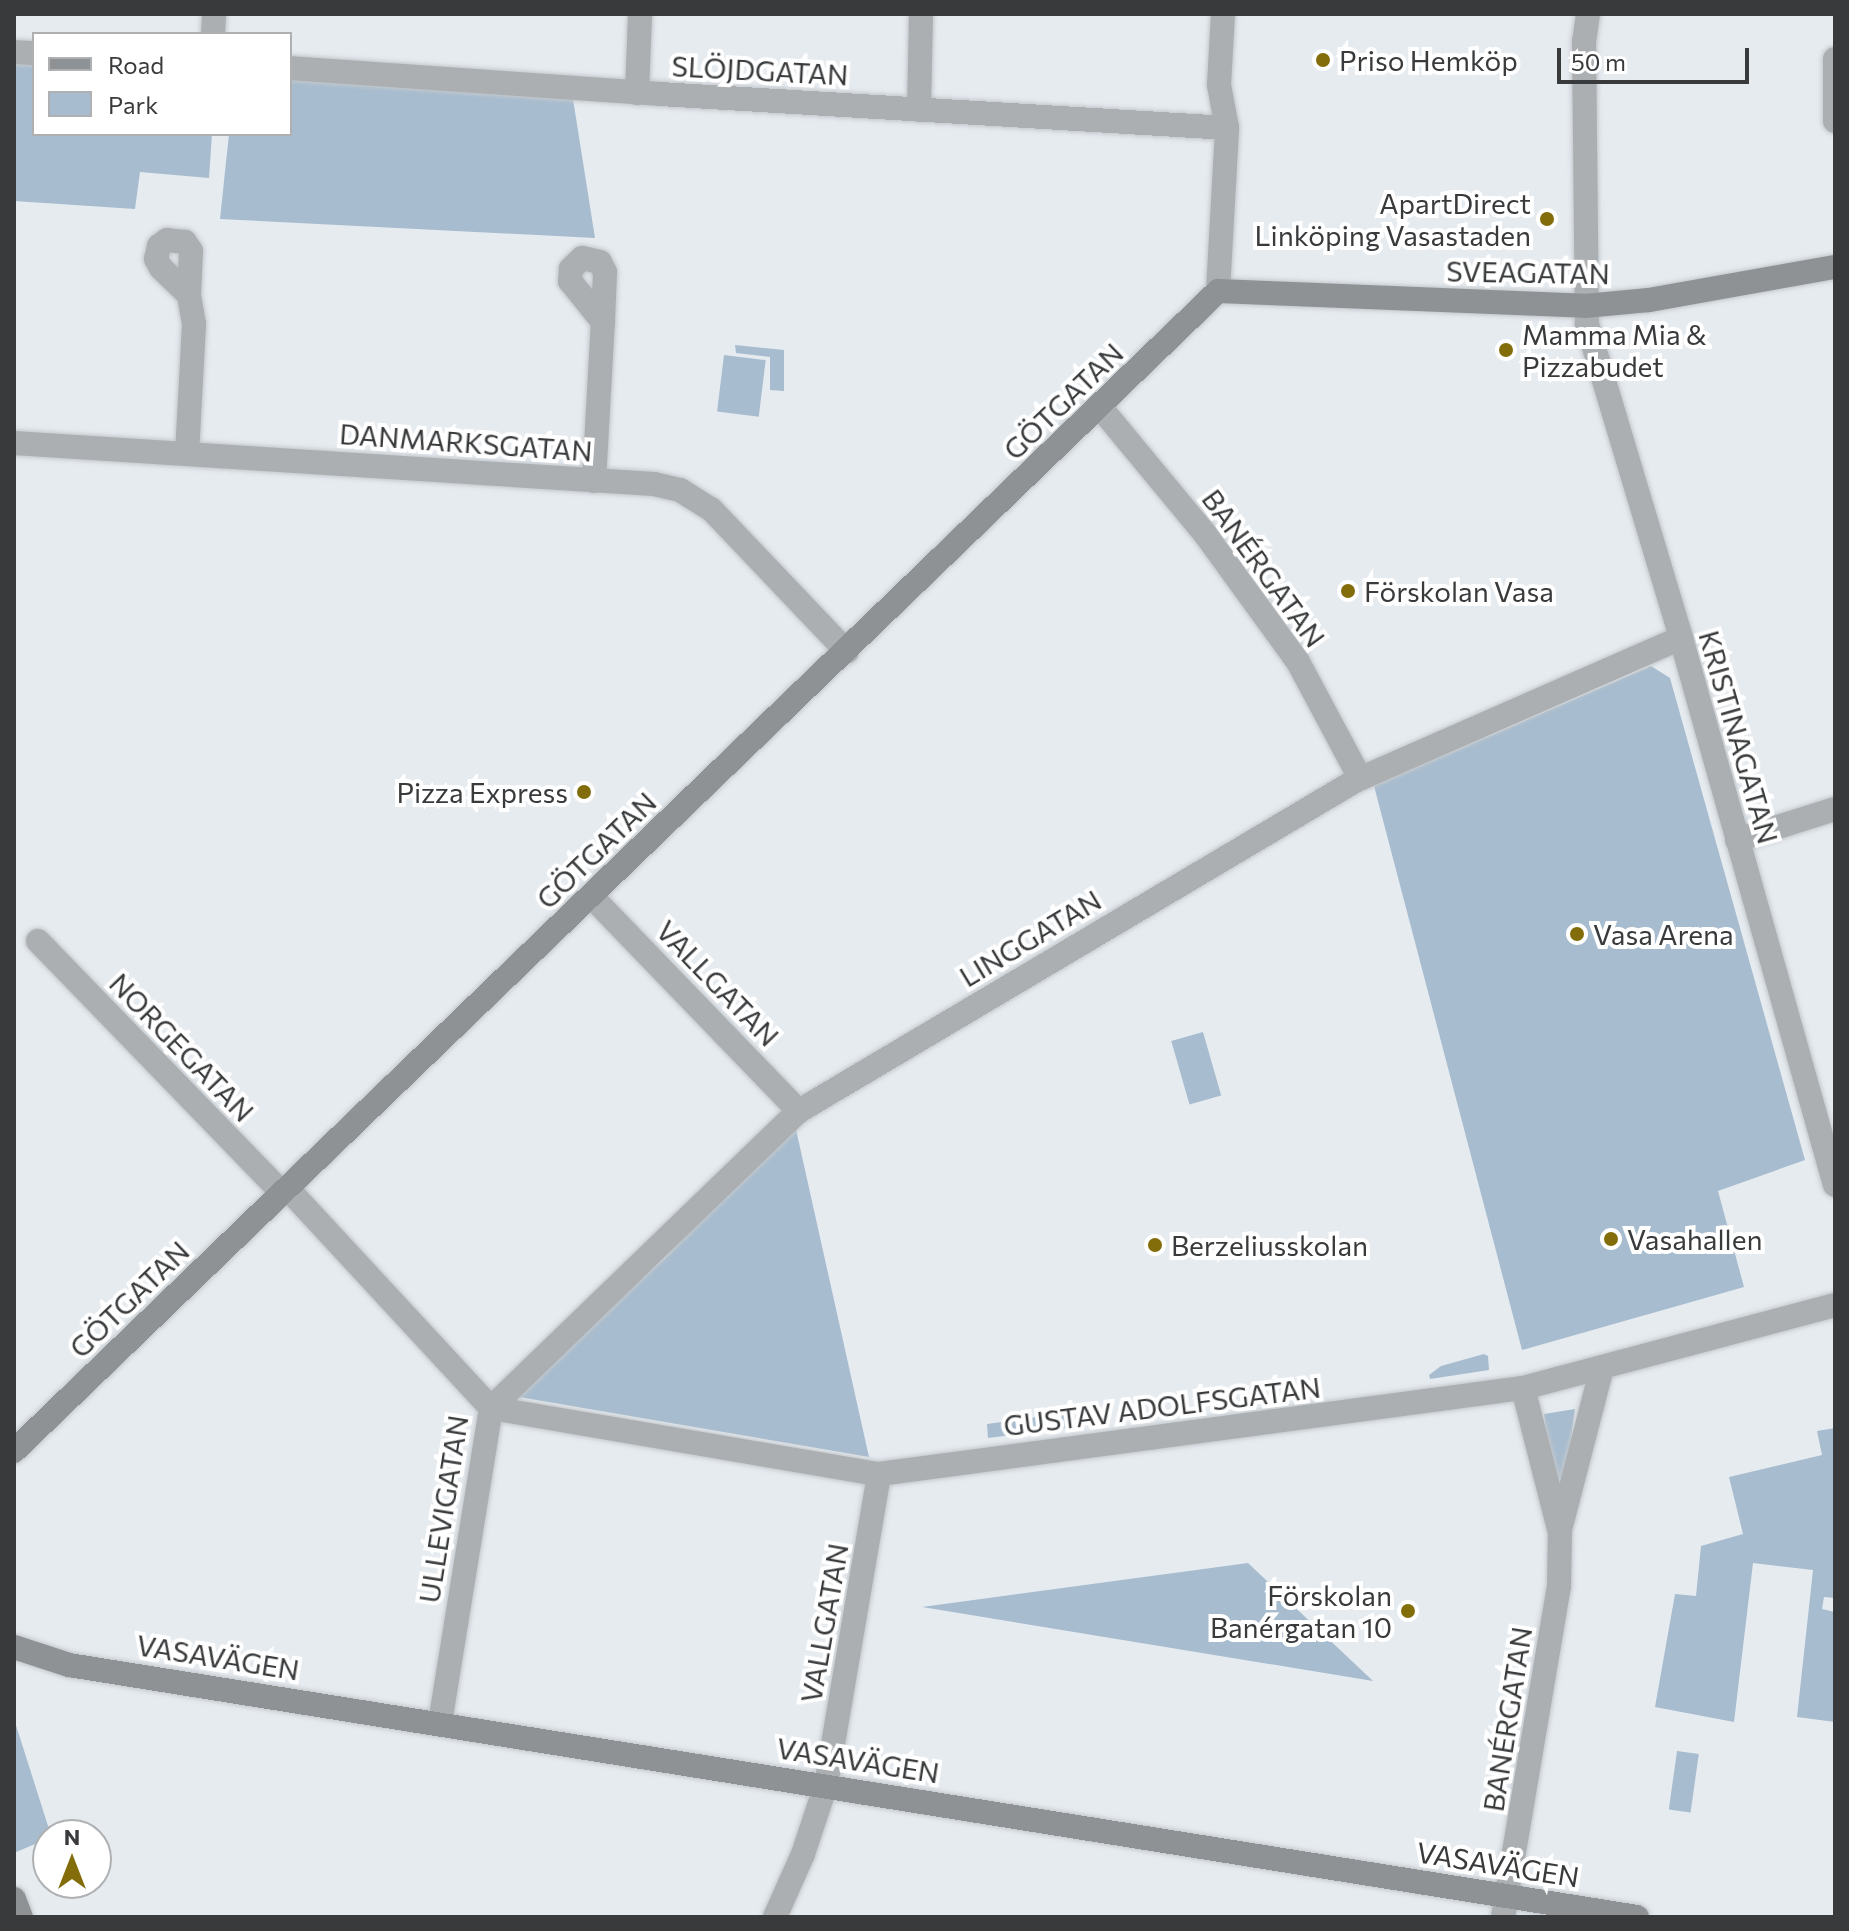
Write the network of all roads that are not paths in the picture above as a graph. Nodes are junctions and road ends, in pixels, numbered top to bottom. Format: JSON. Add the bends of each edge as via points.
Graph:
{"nodes":[{"id":1,"x":640,"y":14,"type":"edge"},
{"id":2,"x":921,"y":14,"type":"edge"},
{"id":3,"x":1223,"y":14,"type":"edge"},
{"id":4,"x":1588,"y":14,"type":"edge"},
{"id":5,"x":1835,"y":59,"type":"edge"},
{"id":6,"x":292,"y":68,"type":"edge"},
{"id":7,"x":637,"y":93,"type":"junction"},
{"id":8,"x":919,"y":110,"type":"junction"},
{"id":9,"x":1835,"y":121,"type":"edge"},
{"id":10,"x":1227,"y":128,"type":"junction"},
{"id":11,"x":1835,"y":267,"type":"edge"},
{"id":12,"x":1218,"y":291,"type":"junction"},
{"id":13,"x":189,"y":295,"type":"dead end"},
{"id":14,"x":1585,"y":306,"type":"junction"},
{"id":15,"x":603,"y":322,"type":"dead end"},
{"id":16,"x":1100,"y":407,"type":"junction"},
{"id":17,"x":14,"y":443,"type":"edge"},
{"id":18,"x":187,"y":454,"type":"junction"},
{"id":19,"x":594,"y":481,"type":"junction"},
{"id":20,"x":1681,"y":638,"type":"junction"},
{"id":21,"x":847,"y":652,"type":"junction"},
{"id":22,"x":1360,"y":778,"type":"junction"},
{"id":23,"x":1835,"y":809,"type":"edge"},
{"id":24,"x":1737,"y":840,"type":"junction"},
{"id":25,"x":592,"y":897,"type":"junction"},
{"id":26,"x":38,"y":941,"type":"dead end"},
{"id":27,"x":799,"y":1111,"type":"junction"},
{"id":28,"x":1835,"y":1185,"type":"edge"},
{"id":29,"x":286,"y":1192,"type":"junction"},
{"id":30,"x":1835,"y":1305,"type":"edge"},
{"id":31,"x":1602,"y":1368,"type":"junction"},
{"id":32,"x":1523,"y":1388,"type":"junction"},
{"id":33,"x":491,"y":1408,"type":"junction"},
{"id":34,"x":14,"y":1451,"type":"edge"},
{"id":35,"x":879,"y":1474,"type":"junction"},
{"id":36,"x":1560,"y":1530,"type":"junction"},
{"id":37,"x":14,"y":1647,"type":"edge"},
{"id":38,"x":69,"y":1665,"type":"junction"},
{"id":39,"x":14,"y":1667,"type":"edge"},
{"id":40,"x":440,"y":1723,"type":"junction"},
{"id":41,"x":826,"y":1785,"type":"junction"},
{"id":42,"x":14,"y":1899,"type":"edge"},
{"id":43,"x":1506,"y":1906,"type":"edge"},
{"id":44,"x":21,"y":1917,"type":"edge"},
{"id":45,"x":775,"y":1917,"type":"edge"},
{"id":46,"x":1637,"y":1917,"type":"edge"}],
"edges":[{"from":1,"to":7,"type":"street"},
{"from":2,"to":8,"type":"street"},
{"from":3,"to":10,"type":"street","via":[[1219,85]]},
{"from":4,"to":14,"type":"street","name":"KRISTINAGATAN"},
{"from":5,"to":9,"type":"street"},
{"from":6,"to":7,"type":"street","name":"SLÖJDGATAN"},
{"from":7,"to":8,"type":"street","name":"SLÖJDGATAN"},
{"from":8,"to":10,"type":"street","name":"SLÖJDGATAN"},
{"from":10,"to":12,"type":"street"},
{"from":11,"to":14,"type":"street","name":"SVEAGATAN"},
{"from":12,"to":14,"type":"street","name":"SVEAGATAN"},
{"from":12,"to":16,"type":"street","name":"GÖTGATAN"},
{"from":13,"to":18,"type":"street","via":[[194,324]]},
{"from":14,"to":20,"type":"street","name":"KRISTINAGATAN"},
{"from":15,"to":19,"type":"street"},
{"from":16,"to":21,"type":"street","name":"GÖTGATAN"},
{"from":16,"to":22,"type":"street","name":"BANÉRGATAN","via":[[1205,534],[1298,662]]},
{"from":17,"to":18,"type":"street","name":"DANMARKSGATAN"},
{"from":18,"to":19,"type":"street","name":"DANMARKSGATAN"},
{"from":19,"to":21,"type":"street","name":"DANMARKSGATAN","via":[[654,484],[696,497]]},
{"from":20,"to":22,"type":"street","name":"LINGGATAN"},
{"from":20,"to":24,"type":"street","name":"KRISTINAGATAN"},
{"from":21,"to":25,"type":"street","name":"GÖTGATAN"},
{"from":22,"to":27,"type":"street","name":"LINGGATAN"},
{"from":23,"to":24,"type":"street"},
{"from":24,"to":28,"type":"street","name":"KRISTINAGATAN"},
{"from":25,"to":27,"type":"street","name":"VALLGATAN"},
{"from":25,"to":29,"type":"street","name":"GÖTGATAN"},
{"from":26,"to":29,"type":"street","name":"NORGEGATAN"},
{"from":27,"to":33,"type":"street","name":"LINGGATAN"},
{"from":29,"to":33,"type":"street","name":"ULLEVIGATAN"},
{"from":29,"to":34,"type":"street","name":"GÖTGATAN"},
{"from":30,"to":31,"type":"street","name":"GUSTAV ADOLFSGATAN"},
{"from":31,"to":32,"type":"street","name":"GUSTAV ADOLFSGATAN"},
{"from":31,"to":36,"type":"street","name":"BANÉRGATAN"},
{"from":32,"to":35,"type":"street","name":"GUSTAV ADOLFSGATAN"},
{"from":32,"to":36,"type":"street","name":"BANÉRGATAN"},
{"from":33,"to":35,"type":"street","name":"GUSTAV ADOLFSGATAN"},
{"from":33,"to":40,"type":"street","name":"ULLEVIGATAN"},
{"from":35,"to":41,"type":"street","name":"VALLGATAN"},
{"from":36,"to":43,"type":"street","name":"BANÉRGATAN","via":[[1559,1586]]},
{"from":37,"to":38,"type":"street","name":"VASAVÄGEN"},
{"from":38,"to":39,"type":"street","name":"VASAVÄGEN"},
{"from":38,"to":40,"type":"street","name":"VASAVÄGEN"},
{"from":40,"to":41,"type":"street","name":"VASAVÄGEN"},
{"from":41,"to":43,"type":"street","name":"VASAVÄGEN"},
{"from":41,"to":45,"type":"street","name":"VALLGATAN"},
{"from":42,"to":44,"type":"street"},
{"from":43,"to":46,"type":"street","name":"VASAVÄGEN"}]}
